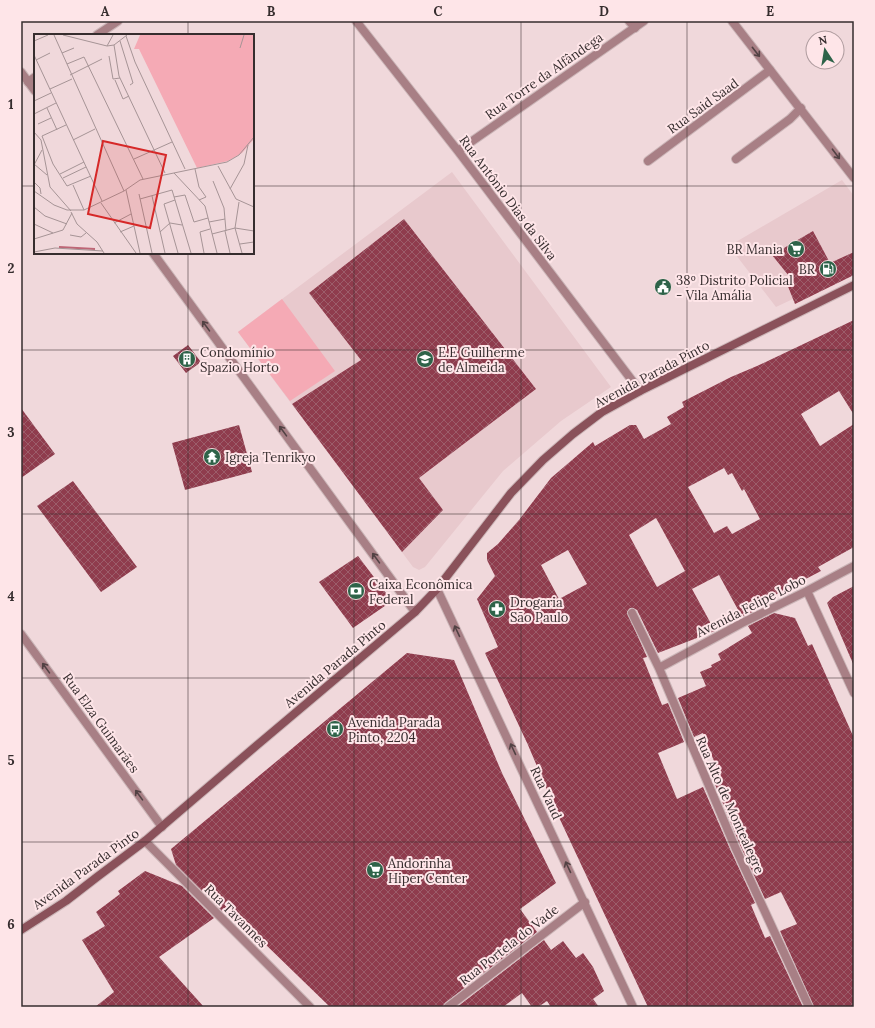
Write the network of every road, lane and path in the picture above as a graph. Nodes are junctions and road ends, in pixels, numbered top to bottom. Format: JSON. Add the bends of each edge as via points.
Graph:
{"nodes":[{"id":1,"x":118,"y":21,"type":"edge"},
{"id":2,"x":356,"y":21,"type":"edge"},
{"id":3,"x":629,"y":21,"type":"edge"},
{"id":4,"x":644,"y":21,"type":"edge"},
{"id":5,"x":732,"y":21,"type":"edge"},
{"id":6,"x":635,"y":28,"type":"junction"},
{"id":7,"x":98,"y":34,"type":"edge"},
{"id":8,"x":770,"y":70,"type":"junction"},
{"id":9,"x":21,"y":72,"type":"edge"},
{"id":10,"x":31,"y":79,"type":"edge"},
{"id":11,"x":801,"y":108,"type":"junction"},
{"id":12,"x":458,"y":151,"type":"junction"},
{"id":13,"x":736,"y":159,"type":"dead end"},
{"id":14,"x":648,"y":161,"type":"dead end"},
{"id":15,"x":854,"y":178,"type":"edge"},
{"id":16,"x":154,"y":254,"type":"edge"},
{"id":17,"x":854,"y":285,"type":"edge"},
{"id":18,"x":640,"y":391,"type":"junction"},
{"id":19,"x":854,"y":566,"type":"edge"},
{"id":20,"x":437,"y":589,"type":"junction"},
{"id":21,"x":807,"y":591,"type":"junction"},
{"id":22,"x":415,"y":612,"type":"junction"},
{"id":23,"x":632,"y":613,"type":"dead end"},
{"id":24,"x":21,"y":634,"type":"edge"},
{"id":25,"x":659,"y":668,"type":"junction"},
{"id":26,"x":854,"y":693,"type":"edge"},
{"id":27,"x":162,"y":827,"type":"junction"},
{"id":28,"x":145,"y":841,"type":"junction"},
{"id":29,"x":584,"y":902,"type":"junction"},
{"id":30,"x":21,"y":930,"type":"edge"},
{"id":31,"x":310,"y":1007,"type":"edge"},
{"id":32,"x":448,"y":1007,"type":"edge"},
{"id":33,"x":633,"y":1007,"type":"edge"},
{"id":34,"x":809,"y":1007,"type":"edge"}],
"edges":[{"from":1,"to":7,"type":"street"},
{"from":2,"to":12,"type":"street","name":"Rua Antônio Dias da Silva"},
{"from":3,"to":6,"type":"street"},
{"from":4,"to":6,"type":"street","name":"Rua Torre da Alfândega"},
{"from":5,"to":8,"type":"street","one_way":true},
{"from":6,"to":12,"type":"street","name":"Rua Torre da Alfândega"},
{"from":8,"to":11,"type":"street"},
{"from":8,"to":14,"type":"street","name":"Rua Said Saad"},
{"from":9,"to":10,"type":"street"},
{"from":11,"to":13,"type":"street"},
{"from":11,"to":15,"type":"street","one_way":true},
{"from":12,"to":18,"type":"street","name":"Rua Antônio Dias da Silva"},
{"from":22,"to":16,"type":"street","one_way":true},
{"from":17,"to":18,"type":"main road","name":"Avenida Parada Pinto"},
{"from":18,"to":20,"type":"main road","name":"Avenida Parada Pinto","via":[[602,412],[543,460],[511,493]]},
{"from":19,"to":21,"type":"street","name":"Avenida Felipe Lobo"},
{"from":20,"to":22,"type":"main road","name":"Avenida Parada Pinto"},
{"from":29,"to":20,"type":"street","name":"Rua Vaud","one_way":true},
{"from":21,"to":25,"type":"street","name":"Avenida Felipe Lobo"},
{"from":21,"to":26,"type":"street"},
{"from":22,"to":27,"type":"main road","name":"Avenida Parada Pinto"},
{"from":23,"to":25,"type":"street","name":"Rua Alto de Montealegre"},
{"from":27,"to":24,"type":"street","name":"Rua Elza Guimarães","one_way":true},
{"from":25,"to":34,"type":"street","name":"Rua Alto de Montealegre","via":[[734,847]]},
{"from":27,"to":28,"type":"main road","name":"Avenida Parada Pinto"},
{"from":28,"to":30,"type":"main road","name":"Avenida Parada Pinto","via":[[66,901]]},
{"from":28,"to":31,"type":"street","name":"Rua Tavannes"},
{"from":29,"to":32,"type":"street","name":"Rua Portela do Vade"},
{"from":29,"to":33,"type":"street","name":"Rua Vaud"}]}
